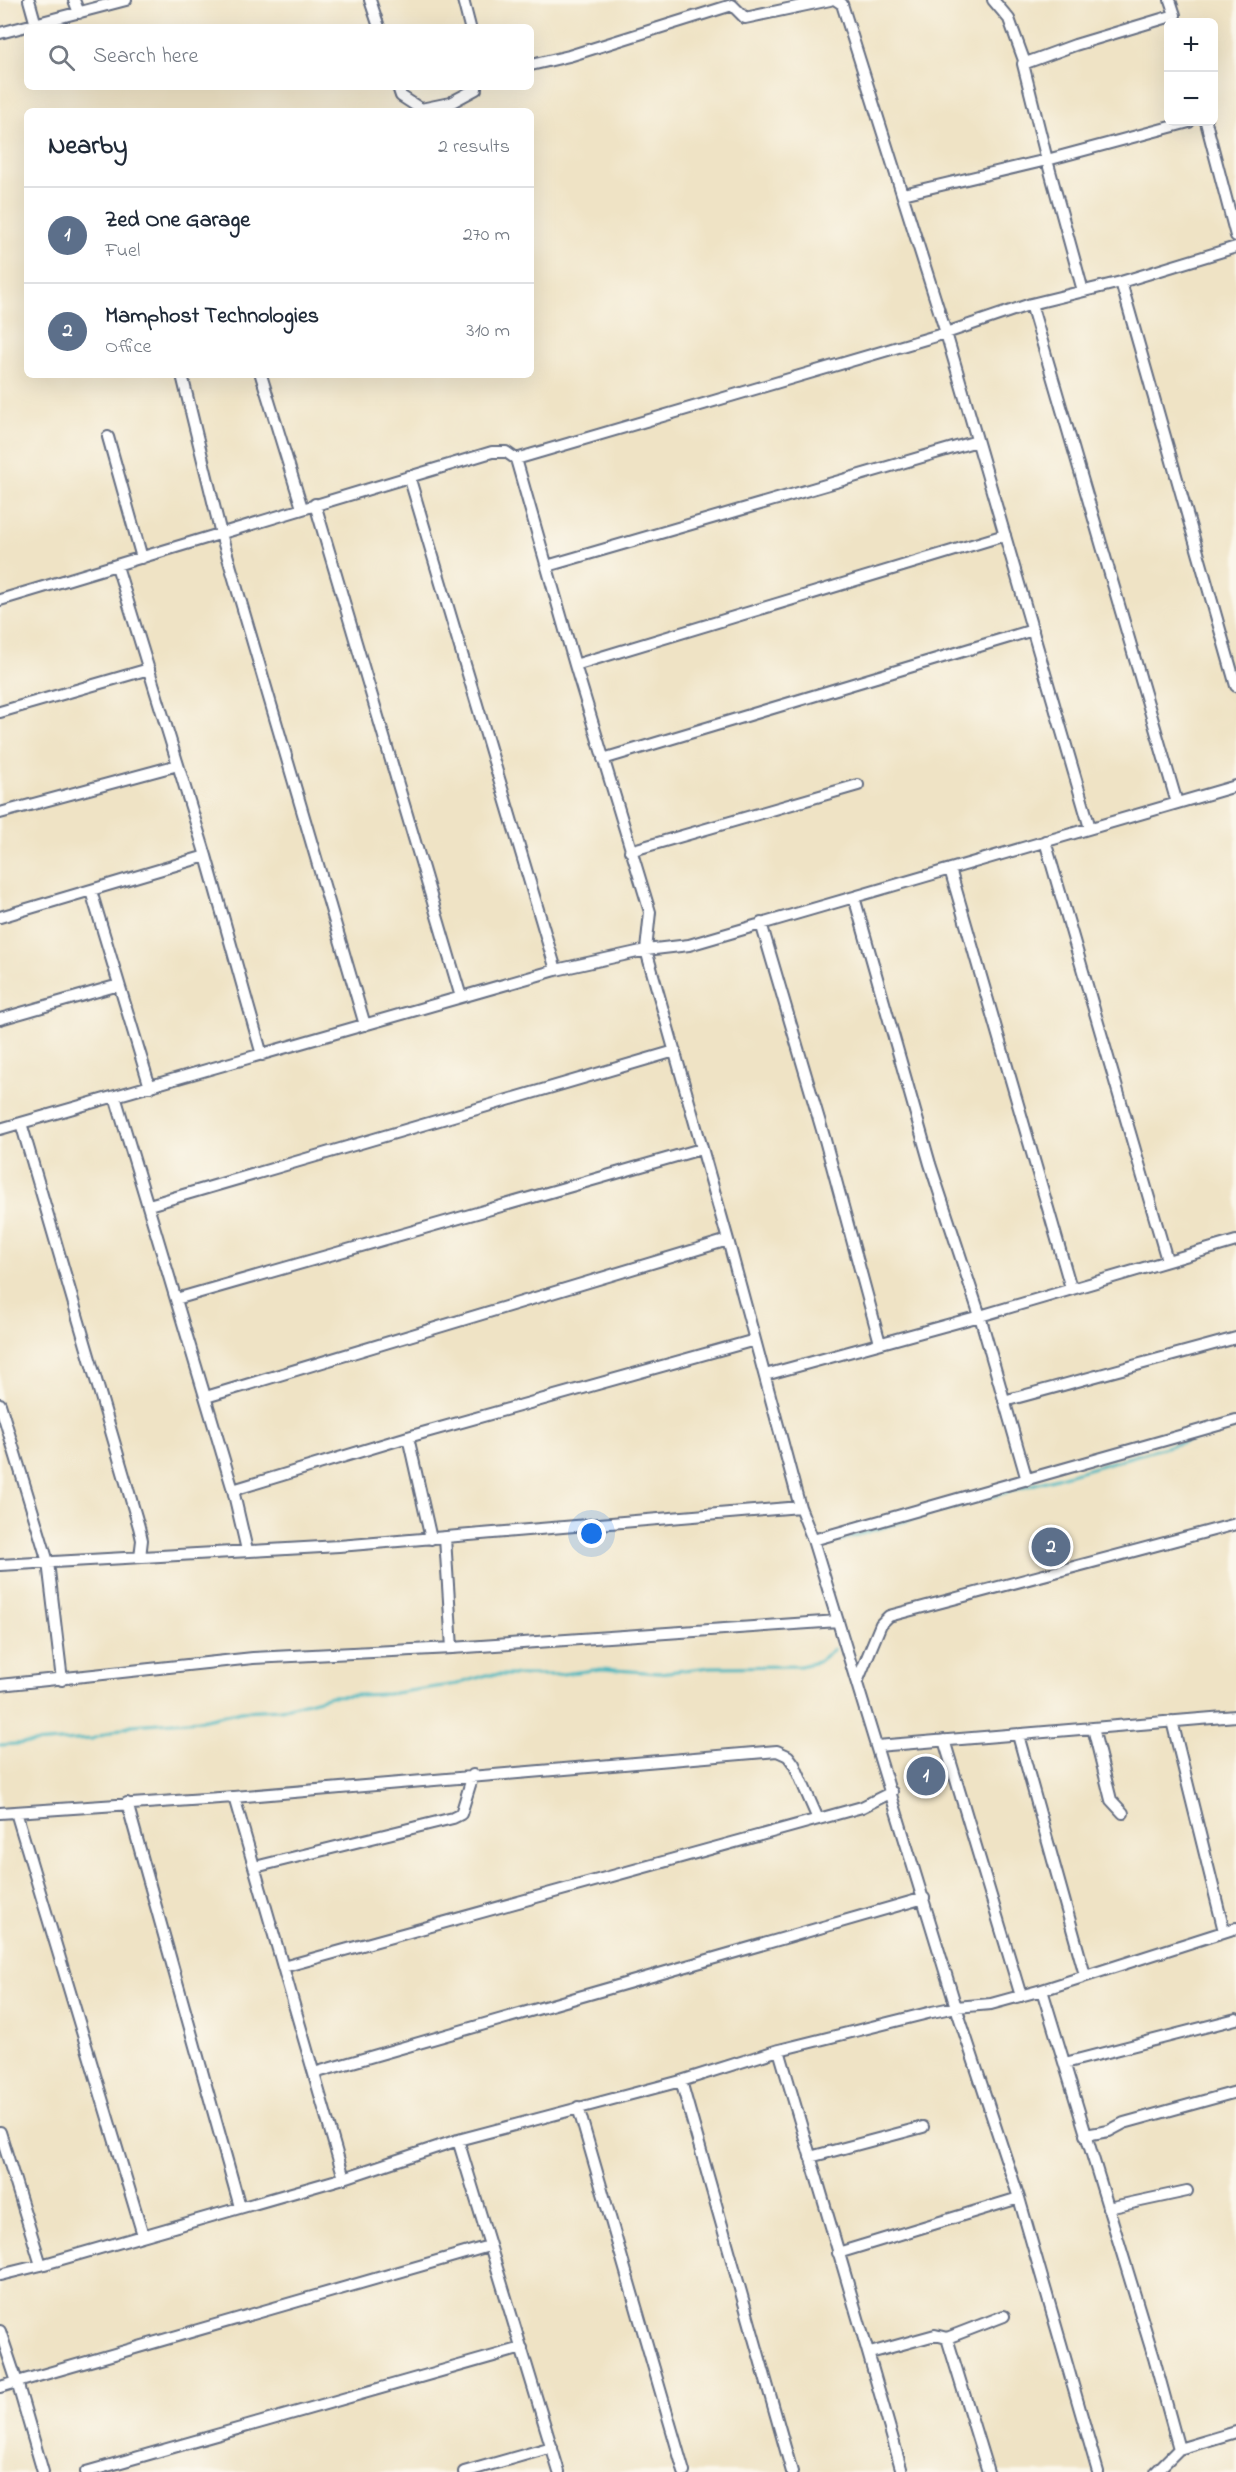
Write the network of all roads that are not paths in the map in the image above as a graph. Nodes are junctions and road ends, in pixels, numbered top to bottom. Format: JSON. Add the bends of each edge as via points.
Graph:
{"nodes":[{"id":1,"x":28,"y":0,"type":"edge"},
{"id":2,"x":74,"y":0,"type":"edge"},
{"id":3,"x":126,"y":0,"type":"edge"},
{"id":4,"x":370,"y":0,"type":"edge"},
{"id":5,"x":463,"y":0,"type":"edge"},
{"id":6,"x":830,"y":0,"type":"edge"},
{"id":7,"x":838,"y":0,"type":"edge"},
{"id":8,"x":993,"y":0,"type":"edge"},
{"id":9,"x":1170,"y":0,"type":"edge"},
{"id":10,"x":732,"y":3,"type":"edge"},
{"id":11,"x":79,"y":13,"type":"junction"},
{"id":12,"x":1176,"y":18,"type":"edge"},
{"id":13,"x":1164,"y":22,"type":"edge"},
{"id":14,"x":36,"y":24,"type":"edge"},
{"id":15,"x":40,"y":24,"type":"edge"},
{"id":16,"x":378,"y":24,"type":"edge"},
{"id":17,"x":469,"y":24,"type":"edge"},
{"id":18,"x":24,"y":28,"type":"edge"},
{"id":19,"x":0,"y":33,"type":"edge"},
{"id":20,"x":1024,"y":63,"type":"junction"},
{"id":21,"x":534,"y":64,"type":"edge"},
{"id":22,"x":399,"y":90,"type":"edge"},
{"id":23,"x":476,"y":90,"type":"edge"},
{"id":24,"x":419,"y":108,"type":"edge"},
{"id":25,"x":426,"y":108,"type":"edge"},
{"id":26,"x":1174,"y":126,"type":"edge"},
{"id":27,"x":1207,"y":126,"type":"edge"},
{"id":28,"x":1047,"y":160,"type":"junction"},
{"id":29,"x":903,"y":194,"type":"junction"},
{"id":30,"x":1236,"y":236,"type":"edge"},
{"id":31,"x":1236,"y":247,"type":"edge"},
{"id":32,"x":1121,"y":282,"type":"junction"},
{"id":33,"x":1083,"y":291,"type":"junction"},
{"id":34,"x":1030,"y":304,"type":"junction"},
{"id":35,"x":946,"y":333,"type":"junction"},
{"id":36,"x":183,"y":378,"type":"edge"},
{"id":37,"x":262,"y":378,"type":"edge"},
{"id":38,"x":108,"y":437,"type":"dead end"},
{"id":39,"x":977,"y":441,"type":"junction"},
{"id":40,"x":516,"y":459,"type":"junction"},
{"id":41,"x":409,"y":476,"type":"junction"},
{"id":42,"x":315,"y":504,"type":"junction"},
{"id":43,"x":302,"y":508,"type":"junction"},
{"id":44,"x":221,"y":534,"type":"junction"},
{"id":45,"x":1005,"y":535,"type":"junction"},
{"id":46,"x":142,"y":558,"type":"junction"},
{"id":47,"x":117,"y":566,"type":"junction"},
{"id":48,"x":547,"y":566,"type":"junction"},
{"id":49,"x":0,"y":600,"type":"edge"},
{"id":50,"x":1033,"y":630,"type":"junction"},
{"id":51,"x":575,"y":665,"type":"junction"},
{"id":52,"x":149,"y":669,"type":"junction"},
{"id":53,"x":1236,"y":686,"type":"edge"},
{"id":54,"x":0,"y":712,"type":"edge"},
{"id":55,"x":603,"y":759,"type":"junction"},
{"id":56,"x":178,"y":765,"type":"junction"},
{"id":57,"x":858,"y":785,"type":"dead end"},
{"id":58,"x":1236,"y":786,"type":"edge"},
{"id":59,"x":1177,"y":803,"type":"junction"},
{"id":60,"x":0,"y":813,"type":"edge"},
{"id":61,"x":1090,"y":828,"type":"junction"},
{"id":62,"x":1046,"y":841,"type":"junction"},
{"id":63,"x":630,"y":851,"type":"junction"},
{"id":64,"x":206,"y":856,"type":"junction"},
{"id":65,"x":950,"y":869,"type":"junction"},
{"id":66,"x":91,"y":891,"type":"junction"},
{"id":67,"x":854,"y":897,"type":"junction"},
{"id":68,"x":0,"y":917,"type":"edge"},
{"id":69,"x":761,"y":923,"type":"junction"},
{"id":70,"x":646,"y":950,"type":"junction"},
{"id":71,"x":556,"y":970,"type":"junction"},
{"id":72,"x":119,"y":985,"type":"junction"},
{"id":73,"x":461,"y":997,"type":"junction"},
{"id":74,"x":0,"y":1019,"type":"edge"},
{"id":75,"x":365,"y":1025,"type":"junction"},
{"id":76,"x":675,"y":1052,"type":"junction"},
{"id":77,"x":262,"y":1055,"type":"junction"},
{"id":78,"x":150,"y":1087,"type":"junction"},
{"id":79,"x":115,"y":1096,"type":"junction"},
{"id":80,"x":21,"y":1123,"type":"junction"},
{"id":81,"x":0,"y":1129,"type":"edge"},
{"id":82,"x":701,"y":1149,"type":"junction"},
{"id":83,"x":149,"y":1205,"type":"junction"},
{"id":84,"x":728,"y":1240,"type":"junction"},
{"id":85,"x":1236,"y":1241,"type":"edge"},
{"id":86,"x":1167,"y":1260,"type":"junction"},
{"id":87,"x":1071,"y":1288,"type":"junction"},
{"id":88,"x":176,"y":1299,"type":"junction"},
{"id":89,"x":980,"y":1316,"type":"junction"},
{"id":90,"x":1236,"y":1338,"type":"edge"},
{"id":91,"x":755,"y":1341,"type":"junction"},
{"id":92,"x":880,"y":1343,"type":"junction"},
{"id":93,"x":765,"y":1375,"type":"junction"},
{"id":94,"x":206,"y":1396,"type":"junction"},
{"id":95,"x":1004,"y":1401,"type":"junction"},
{"id":96,"x":0,"y":1404,"type":"edge"},
{"id":97,"x":1236,"y":1420,"type":"edge"},
{"id":98,"x":408,"y":1437,"type":"junction"},
{"id":99,"x":1027,"y":1480,"type":"junction"},
{"id":100,"x":233,"y":1490,"type":"junction"},
{"id":101,"x":800,"y":1507,"type":"junction"},
{"id":102,"x":1236,"y":1524,"type":"edge"},
{"id":103,"x":445,"y":1538,"type":"junction"},
{"id":104,"x":431,"y":1539,"type":"junction"},
{"id":105,"x":813,"y":1540,"type":"junction"},
{"id":106,"x":247,"y":1550,"type":"junction"},
{"id":107,"x":140,"y":1557,"type":"junction"},
{"id":108,"x":48,"y":1562,"type":"junction"},
{"id":109,"x":0,"y":1565,"type":"edge"},
{"id":110,"x":838,"y":1621,"type":"junction"},
{"id":111,"x":452,"y":1648,"type":"junction"},
{"id":112,"x":62,"y":1680,"type":"junction"},
{"id":113,"x":857,"y":1682,"type":"junction"},
{"id":114,"x":0,"y":1685,"type":"edge"},
{"id":115,"x":1236,"y":1716,"type":"edge"},
{"id":116,"x":1172,"y":1721,"type":"junction"},
{"id":117,"x":1093,"y":1728,"type":"junction"},
{"id":118,"x":1018,"y":1735,"type":"junction"},
{"id":119,"x":944,"y":1740,"type":"junction"},
{"id":120,"x":877,"y":1746,"type":"junction"},
{"id":121,"x":472,"y":1775,"type":"junction"},
{"id":122,"x":892,"y":1792,"type":"junction"},
{"id":123,"x":234,"y":1797,"type":"junction"},
{"id":124,"x":127,"y":1803,"type":"junction"},
{"id":125,"x":16,"y":1812,"type":"junction"},
{"id":126,"x":0,"y":1813,"type":"edge"},
{"id":127,"x":1122,"y":1813,"type":"dead end"},
{"id":128,"x":818,"y":1819,"type":"junction"},
{"id":129,"x":255,"y":1867,"type":"junction"},
{"id":130,"x":924,"y":1898,"type":"junction"},
{"id":131,"x":1236,"y":1928,"type":"edge"},
{"id":132,"x":1224,"y":1931,"type":"junction"},
{"id":133,"x":283,"y":1966,"type":"junction"},
{"id":134,"x":1085,"y":1975,"type":"junction"},
{"id":135,"x":1042,"y":1990,"type":"junction"},
{"id":136,"x":1021,"y":1996,"type":"junction"},
{"id":137,"x":956,"y":2007,"type":"junction"},
{"id":138,"x":1236,"y":2019,"type":"edge"},
{"id":139,"x":779,"y":2050,"type":"junction"},
{"id":140,"x":1065,"y":2063,"type":"junction"},
{"id":141,"x":314,"y":2073,"type":"junction"},
{"id":142,"x":681,"y":2081,"type":"junction"},
{"id":143,"x":1236,"y":2092,"type":"edge"},
{"id":144,"x":578,"y":2108,"type":"junction"},
{"id":145,"x":923,"y":2127,"type":"dead end"},
{"id":146,"x":0,"y":2132,"type":"edge"},
{"id":147,"x":1085,"y":2135,"type":"junction"},
{"id":148,"x":458,"y":2140,"type":"junction"},
{"id":149,"x":810,"y":2157,"type":"junction"},
{"id":150,"x":344,"y":2178,"type":"junction"},
{"id":151,"x":1187,"y":2191,"type":"dead end"},
{"id":152,"x":1019,"y":2198,"type":"junction"},
{"id":153,"x":240,"y":2208,"type":"junction"},
{"id":154,"x":1108,"y":2208,"type":"junction"},
{"id":155,"x":143,"y":2235,"type":"junction"},
{"id":156,"x":489,"y":2246,"type":"junction"},
{"id":157,"x":838,"y":2253,"type":"junction"},
{"id":158,"x":40,"y":2265,"type":"junction"},
{"id":159,"x":0,"y":2275,"type":"edge"},
{"id":160,"x":1004,"y":2316,"type":"dead end"},
{"id":161,"x":0,"y":2331,"type":"edge"},
{"id":162,"x":947,"y":2338,"type":"junction"},
{"id":163,"x":522,"y":2348,"type":"junction"},
{"id":164,"x":870,"y":2353,"type":"junction"},
{"id":165,"x":17,"y":2382,"type":"junction"},
{"id":166,"x":0,"y":2387,"type":"edge"},
{"id":167,"x":1236,"y":2432,"type":"edge"},
{"id":168,"x":552,"y":2447,"type":"junction"},
{"id":169,"x":1179,"y":2449,"type":"junction"},
{"id":170,"x":43,"y":2472,"type":"edge"},
{"id":171,"x":86,"y":2472,"type":"edge"},
{"id":172,"x":464,"y":2472,"type":"edge"},
{"id":173,"x":559,"y":2472,"type":"edge"},
{"id":174,"x":684,"y":2472,"type":"edge"},
{"id":175,"x":792,"y":2472,"type":"edge"},
{"id":176,"x":902,"y":2472,"type":"edge"},
{"id":177,"x":988,"y":2472,"type":"edge"},
{"id":178,"x":1098,"y":2472,"type":"edge"},
{"id":179,"x":1156,"y":2472,"type":"edge"}],
"edges":[{"from":1,"to":14,"type":"street"},
{"from":2,"to":11,"type":"street"},
{"from":3,"to":11,"type":"street"},
{"from":4,"to":16,"type":"street"},
{"from":5,"to":17,"type":"street"},
{"from":6,"to":10,"type":"street","via":[[745,18]]},
{"from":7,"to":29,"type":"street"},
{"from":8,"to":20,"type":"street","via":[[1009,19]]},
{"from":9,"to":12,"type":"street"},
{"from":10,"to":21,"type":"street"},
{"from":11,"to":15,"type":"street"},
{"from":13,"to":20,"type":"street"},
{"from":18,"to":19,"type":"street"},
{"from":20,"to":28,"type":"street"},
{"from":22,"to":24,"type":"street","via":[[401,96]]},
{"from":23,"to":25,"type":"street","via":[[450,103]]},
{"from":26,"to":28,"type":"street"},
{"from":27,"to":30,"type":"street"},
{"from":28,"to":29,"type":"street"},
{"from":28,"to":33,"type":"street"},
{"from":29,"to":35,"type":"street"},
{"from":31,"to":32,"type":"street"},
{"from":32,"to":33,"type":"street"},
{"from":32,"to":53,"type":"street"},
{"from":33,"to":34,"type":"street"},
{"from":34,"to":35,"type":"street"},
{"from":34,"to":59,"type":"street"},
{"from":35,"to":39,"type":"street"},
{"from":35,"to":40,"type":"street"},
{"from":36,"to":44,"type":"street"},
{"from":37,"to":43,"type":"street"},
{"from":38,"to":46,"type":"street"},
{"from":39,"to":45,"type":"street"},
{"from":39,"to":48,"type":"street"},
{"from":40,"to":41,"type":"street","via":[[506,452],[492,452]]},
{"from":40,"to":48,"type":"street"},
{"from":41,"to":42,"type":"street"},
{"from":41,"to":71,"type":"street"},
{"from":42,"to":43,"type":"street"},
{"from":42,"to":73,"type":"street"},
{"from":43,"to":44,"type":"street"},
{"from":44,"to":46,"type":"street"},
{"from":44,"to":75,"type":"street"},
{"from":45,"to":50,"type":"street"},
{"from":45,"to":51,"type":"street"},
{"from":46,"to":47,"type":"street"},
{"from":47,"to":49,"type":"street"},
{"from":47,"to":52,"type":"street"},
{"from":48,"to":51,"type":"street"},
{"from":50,"to":55,"type":"street"},
{"from":50,"to":61,"type":"street"},
{"from":51,"to":55,"type":"street"},
{"from":52,"to":54,"type":"street"},
{"from":52,"to":56,"type":"street"},
{"from":55,"to":63,"type":"street"},
{"from":56,"to":60,"type":"street"},
{"from":56,"to":64,"type":"street"},
{"from":57,"to":63,"type":"street"},
{"from":58,"to":59,"type":"street"},
{"from":59,"to":61,"type":"street"},
{"from":61,"to":62,"type":"street"},
{"from":62,"to":65,"type":"street"},
{"from":62,"to":86,"type":"street"},
{"from":63,"to":70,"type":"street","via":[[650,912]]},
{"from":64,"to":66,"type":"street"},
{"from":64,"to":77,"type":"street"},
{"from":65,"to":67,"type":"street"},
{"from":65,"to":87,"type":"street"},
{"from":66,"to":68,"type":"street"},
{"from":66,"to":72,"type":"street"},
{"from":67,"to":69,"type":"street"},
{"from":67,"to":89,"type":"street","via":[[930,1164]]},
{"from":69,"to":70,"type":"street","via":[[688,945]]},
{"from":69,"to":92,"type":"street"},
{"from":70,"to":71,"type":"street"},
{"from":70,"to":76,"type":"street"},
{"from":71,"to":73,"type":"street"},
{"from":72,"to":74,"type":"street"},
{"from":72,"to":78,"type":"street"},
{"from":73,"to":75,"type":"street"},
{"from":75,"to":77,"type":"street"},
{"from":76,"to":82,"type":"street"},
{"from":76,"to":83,"type":"street"},
{"from":77,"to":78,"type":"street"},
{"from":78,"to":79,"type":"street"},
{"from":79,"to":80,"type":"street"},
{"from":79,"to":83,"type":"street"},
{"from":80,"to":81,"type":"street"},
{"from":80,"to":107,"type":"street","via":[[139,1527]]},
{"from":82,"to":84,"type":"street"},
{"from":82,"to":88,"type":"street"},
{"from":83,"to":88,"type":"street"},
{"from":84,"to":91,"type":"street"},
{"from":84,"to":94,"type":"street"},
{"from":85,"to":86,"type":"street"},
{"from":86,"to":87,"type":"street"},
{"from":87,"to":89,"type":"street"},
{"from":88,"to":94,"type":"street"},
{"from":89,"to":92,"type":"street"},
{"from":89,"to":95,"type":"street"},
{"from":90,"to":95,"type":"street"},
{"from":91,"to":93,"type":"street"},
{"from":91,"to":98,"type":"street"},
{"from":92,"to":93,"type":"street"},
{"from":93,"to":101,"type":"street"},
{"from":94,"to":100,"type":"street"},
{"from":95,"to":99,"type":"street"},
{"from":96,"to":108,"type":"street"},
{"from":97,"to":99,"type":"street"},
{"from":98,"to":100,"type":"street"},
{"from":98,"to":104,"type":"street"},
{"from":99,"to":105,"type":"street"},
{"from":100,"to":106,"type":"street"},
{"from":101,"to":103,"type":"street"},
{"from":101,"to":105,"type":"street"},
{"from":102,"to":113,"type":"street","via":[[889,1616],[881,1624]]},
{"from":103,"to":104,"type":"street"},
{"from":103,"to":111,"type":"street"},
{"from":104,"to":106,"type":"street"},
{"from":105,"to":110,"type":"street"},
{"from":106,"to":107,"type":"street"},
{"from":107,"to":108,"type":"street"},
{"from":108,"to":109,"type":"street"},
{"from":108,"to":112,"type":"street"},
{"from":110,"to":111,"type":"street"},
{"from":110,"to":113,"type":"street"},
{"from":111,"to":112,"type":"street","via":[[253,1658]]},
{"from":112,"to":114,"type":"street"},
{"from":113,"to":120,"type":"street"},
{"from":115,"to":116,"type":"street"},
{"from":116,"to":117,"type":"street"},
{"from":116,"to":132,"type":"street"},
{"from":117,"to":118,"type":"street"},
{"from":117,"to":127,"type":"street","via":[[1111,1800]]},
{"from":118,"to":119,"type":"street"},
{"from":118,"to":134,"type":"street"},
{"from":119,"to":120,"type":"street"},
{"from":119,"to":136,"type":"street"},
{"from":120,"to":122,"type":"street"},
{"from":121,"to":123,"type":"street"},
{"from":121,"to":128,"type":"street","via":[[777,1751],[794,1764]]},
{"from":121,"to":129,"type":"street","via":[[461,1814],[453,1818]]},
{"from":122,"to":128,"type":"street","via":[[862,1807]]},
{"from":122,"to":130,"type":"street"},
{"from":123,"to":124,"type":"street"},
{"from":123,"to":129,"type":"street"},
{"from":124,"to":125,"type":"street"},
{"from":124,"to":153,"type":"street"},
{"from":125,"to":126,"type":"street"},
{"from":125,"to":155,"type":"street"},
{"from":128,"to":133,"type":"street"},
{"from":129,"to":133,"type":"street"},
{"from":130,"to":137,"type":"street"},
{"from":130,"to":141,"type":"street"},
{"from":131,"to":132,"type":"street"},
{"from":132,"to":134,"type":"street"},
{"from":133,"to":141,"type":"street"},
{"from":134,"to":135,"type":"street"},
{"from":135,"to":136,"type":"street"},
{"from":135,"to":140,"type":"street"},
{"from":136,"to":137,"type":"street"},
{"from":137,"to":139,"type":"street"},
{"from":137,"to":152,"type":"street"},
{"from":138,"to":140,"type":"street"},
{"from":139,"to":142,"type":"street"},
{"from":139,"to":149,"type":"street"},
{"from":140,"to":147,"type":"street"},
{"from":141,"to":150,"type":"street"},
{"from":142,"to":144,"type":"street"},
{"from":142,"to":175,"type":"street"},
{"from":143,"to":147,"type":"street"},
{"from":144,"to":148,"type":"street"},
{"from":144,"to":174,"type":"street"},
{"from":145,"to":149,"type":"street"},
{"from":146,"to":158,"type":"street"},
{"from":147,"to":154,"type":"street"},
{"from":148,"to":150,"type":"street"},
{"from":148,"to":156,"type":"street"},
{"from":149,"to":157,"type":"street"},
{"from":150,"to":153,"type":"street"},
{"from":151,"to":154,"type":"street"},
{"from":152,"to":157,"type":"street"},
{"from":152,"to":178,"type":"street"},
{"from":153,"to":155,"type":"street"},
{"from":154,"to":169,"type":"street"},
{"from":155,"to":158,"type":"street"},
{"from":156,"to":163,"type":"street"},
{"from":156,"to":165,"type":"street"},
{"from":157,"to":164,"type":"street"},
{"from":158,"to":159,"type":"street"},
{"from":160,"to":162,"type":"street"},
{"from":161,"to":165,"type":"street"},
{"from":162,"to":164,"type":"street","via":[[935,2335]]},
{"from":162,"to":177,"type":"street"},
{"from":163,"to":168,"type":"street"},
{"from":163,"to":171,"type":"street"},
{"from":164,"to":176,"type":"street"},
{"from":165,"to":166,"type":"street"},
{"from":165,"to":170,"type":"street"},
{"from":167,"to":169,"type":"street"},
{"from":168,"to":172,"type":"street"},
{"from":168,"to":173,"type":"street"},
{"from":169,"to":179,"type":"street"}]}
